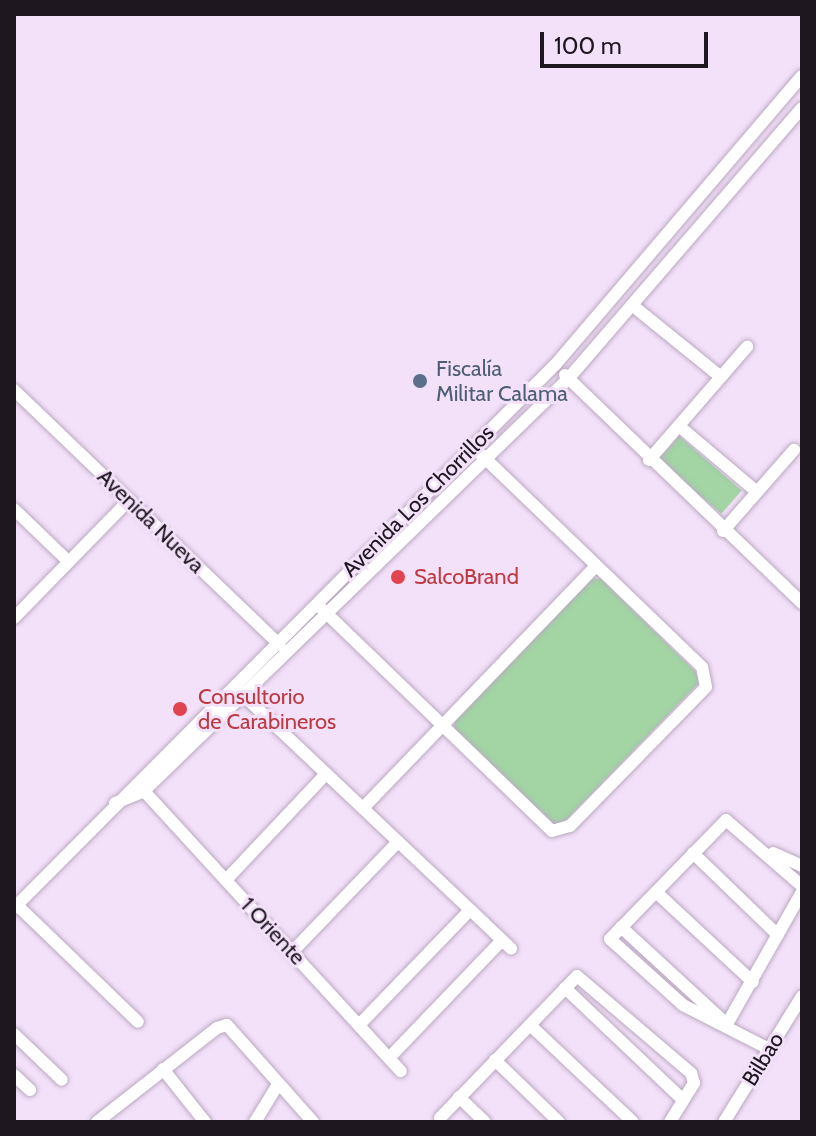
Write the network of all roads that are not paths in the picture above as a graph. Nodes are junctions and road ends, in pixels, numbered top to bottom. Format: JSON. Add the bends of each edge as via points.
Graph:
{"nodes":[{"id":1,"x":802,"y":76,"type":"edge"},
{"id":2,"x":802,"y":108,"type":"edge"},
{"id":3,"x":632,"y":305,"type":"junction"},
{"id":4,"x":747,"y":347,"type":"dead end"},
{"id":5,"x":555,"y":365,"type":"junction"},
{"id":6,"x":721,"y":377,"type":"junction"},
{"id":7,"x":568,"y":379,"type":"junction"},
{"id":8,"x":14,"y":390,"type":"edge"},
{"id":9,"x":679,"y":426,"type":"junction"},
{"id":10,"x":473,"y":446,"type":"junction"},
{"id":11,"x":794,"y":450,"type":"dead end"},
{"id":12,"x":486,"y":459,"type":"junction"},
{"id":13,"x":649,"y":460,"type":"junction"},
{"id":14,"x":757,"y":492,"type":"junction"},
{"id":15,"x":129,"y":500,"type":"junction"},
{"id":16,"x":14,"y":509,"type":"edge"},
{"id":17,"x":723,"y":531,"type":"junction"},
{"id":18,"x":385,"y":534,"type":"junction"},
{"id":19,"x":396,"y":546,"type":"junction"},
{"id":20,"x":69,"y":562,"type":"junction"},
{"id":21,"x":594,"y":568,"type":"junction"},
{"id":22,"x":316,"y":602,"type":"junction"},
{"id":23,"x":802,"y":603,"type":"edge"},
{"id":24,"x":327,"y":613,"type":"junction"},
{"id":25,"x":14,"y":618,"type":"edge"},
{"id":26,"x":276,"y":642,"type":"junction"},
{"id":27,"x":287,"y":652,"type":"junction"},
{"id":28,"x":243,"y":695,"type":"junction"},
{"id":29,"x":442,"y":725,"type":"junction"},
{"id":30,"x":326,"y":774,"type":"junction"},
{"id":31,"x":144,"y":791,"type":"junction"},
{"id":32,"x":113,"y":804,"type":"junction"},
{"id":33,"x":363,"y":808,"type":"junction"},
{"id":34,"x":398,"y":842,"type":"junction"},
{"id":35,"x":767,"y":850,"type":"junction"},
{"id":36,"x":693,"y":853,"type":"junction"},
{"id":37,"x":802,"y":866,"type":"edge"},
{"id":38,"x":226,"y":880,"type":"junction"},
{"id":39,"x":802,"y":886,"type":"edge"},
{"id":40,"x":656,"y":892,"type":"junction"},
{"id":41,"x":802,"y":892,"type":"edge"},
{"id":42,"x":15,"y":906,"type":"edge"},
{"id":43,"x":470,"y":910,"type":"junction"},
{"id":44,"x":621,"y":927,"type":"junction"},
{"id":45,"x":778,"y":935,"type":"junction"},
{"id":46,"x":292,"y":952,"type":"junction"},
{"id":47,"x":753,"y":982,"type":"junction"},
{"id":48,"x":565,"y":988,"type":"junction"},
{"id":49,"x":802,"y":996,"type":"edge"},
{"id":50,"x":138,"y":1022,"type":"dead end"},
{"id":51,"x":727,"y":1024,"type":"junction"},
{"id":52,"x":359,"y":1025,"type":"junction"},
{"id":53,"x":530,"y":1025,"type":"junction"},
{"id":54,"x":14,"y":1034,"type":"edge"},
{"id":55,"x":769,"y":1049,"type":"junction"},
{"id":56,"x":389,"y":1058,"type":"junction"},
{"id":57,"x":495,"y":1060,"type":"junction"},
{"id":58,"x":163,"y":1069,"type":"junction"},
{"id":59,"x":401,"y":1071,"type":"dead end"},
{"id":60,"x":14,"y":1075,"type":"edge"},
{"id":61,"x":62,"y":1080,"type":"dead end"},
{"id":62,"x":277,"y":1086,"type":"junction"},
{"id":63,"x":30,"y":1090,"type":"dead end"},
{"id":64,"x":459,"y":1097,"type":"junction"},
{"id":65,"x":683,"y":1100,"type":"junction"},
{"id":66,"x":114,"y":1117,"type":"edge"},
{"id":67,"x":440,"y":1118,"type":"dead end"},
{"id":68,"x":97,"y":1122,"type":"edge"},
{"id":69,"x":205,"y":1122,"type":"edge"},
{"id":70,"x":255,"y":1122,"type":"edge"},
{"id":71,"x":313,"y":1122,"type":"edge"},
{"id":72,"x":485,"y":1122,"type":"edge"},
{"id":73,"x":559,"y":1122,"type":"edge"},
{"id":74,"x":633,"y":1122,"type":"edge"},
{"id":75,"x":670,"y":1122,"type":"edge"},
{"id":76,"x":724,"y":1122,"type":"edge"}],
"edges":[{"from":1,"to":5,"type":"street","name":"Avenida Los Chorrillos"},
{"from":2,"to":3,"type":"street","name":"Avenida Los Chorrillos"},
{"from":3,"to":6,"type":"street"},
{"from":3,"to":7,"type":"street","name":"Avenida Los Chorrillos"},
{"from":4,"to":6,"type":"street"},
{"from":5,"to":7,"type":"street"},
{"from":5,"to":10,"type":"street","name":"Avenida Los Chorrillos"},
{"from":6,"to":9,"type":"street"},
{"from":7,"to":12,"type":"street","name":"Avenida Los Chorrillos"},
{"from":7,"to":13,"type":"street"},
{"from":8,"to":15,"type":"street","name":"Avenida Nueva"},
{"from":9,"to":13,"type":"street"},
{"from":9,"to":14,"type":"street"},
{"from":10,"to":12,"type":"street"},
{"from":10,"to":18,"type":"street","name":"Avenida Los Chorrillos"},
{"from":11,"to":14,"type":"street"},
{"from":12,"to":19,"type":"street","name":"Avenida Los Chorrillos"},
{"from":12,"to":21,"type":"street"},
{"from":13,"to":17,"type":"street"},
{"from":14,"to":17,"type":"street"},
{"from":15,"to":20,"type":"street"},
{"from":15,"to":26,"type":"street","name":"Avenida Nueva"},
{"from":16,"to":20,"type":"street"},
{"from":17,"to":23,"type":"street"},
{"from":18,"to":19,"type":"street"},
{"from":18,"to":22,"type":"street","name":"Avenida Los Chorrillos"},
{"from":19,"to":24,"type":"street","name":"Avenida Los Chorrillos"},
{"from":20,"to":25,"type":"street"},
{"from":21,"to":29,"type":"street"},
{"from":21,"to":29,"type":"street","via":[[702,667],[706,687],[570,826],[552,831]]},
{"from":22,"to":24,"type":"street"},
{"from":22,"to":26,"type":"street","name":"Avenida Los Chorrillos"},
{"from":24,"to":27,"type":"street","name":"Avenida Los Chorrillos"},
{"from":24,"to":29,"type":"street"},
{"from":26,"to":27,"type":"street","name":"Avenida Nueva"},
{"from":26,"to":32,"type":"street","name":"Avenida Los Chorrillos"},
{"from":27,"to":28,"type":"street","name":"Avenida Los Chorrillos"},
{"from":28,"to":30,"type":"street"},
{"from":28,"to":31,"type":"street","name":"Avenida Los Chorrillos"},
{"from":29,"to":33,"type":"street"},
{"from":30,"to":33,"type":"street"},
{"from":30,"to":38,"type":"street"},
{"from":31,"to":32,"type":"street"},
{"from":31,"to":38,"type":"street","name":"1 Oriente"},
{"from":32,"to":42,"type":"street","name":"Avenida Los Chorrillos"},
{"from":33,"to":34,"type":"street"},
{"from":34,"to":43,"type":"street"},
{"from":34,"to":46,"type":"street"},
{"from":35,"to":36,"type":"street","via":[[733,822],[720,824]]},
{"from":35,"to":37,"type":"street"},
{"from":35,"to":39,"type":"street"},
{"from":36,"to":40,"type":"street"},
{"from":36,"to":45,"type":"street"},
{"from":38,"to":46,"type":"street","name":"1 Oriente"},
{"from":40,"to":44,"type":"street"},
{"from":40,"to":47,"type":"street"},
{"from":41,"to":45,"type":"street"},
{"from":42,"to":50,"type":"street"},
{"from":43,"to":52,"type":"street"},
{"from":43,"to":56,"type":"street","via":[[506,944]]},
{"from":44,"to":51,"type":"street"},
{"from":44,"to":51,"type":"street","via":[[610,939],[683,1005]]},
{"from":45,"to":47,"type":"street"},
{"from":46,"to":52,"type":"street","name":"1 Oriente"},
{"from":47,"to":51,"type":"street"},
{"from":48,"to":53,"type":"street"},
{"from":48,"to":65,"type":"street"},
{"from":48,"to":65,"type":"street","via":[[577,976],[694,1080]]},
{"from":49,"to":55,"type":"street","name":"Bilbao"},
{"from":51,"to":55,"type":"street"},
{"from":52,"to":56,"type":"street","name":"1 Oriente"},
{"from":53,"to":57,"type":"street"},
{"from":53,"to":74,"type":"street"},
{"from":54,"to":61,"type":"street"},
{"from":55,"to":76,"type":"street","name":"Bilbao"},
{"from":56,"to":59,"type":"street","name":"1 Oriente"},
{"from":57,"to":64,"type":"street"},
{"from":57,"to":73,"type":"street"},
{"from":58,"to":62,"type":"street","via":[[227,1025]]},
{"from":58,"to":66,"type":"street"},
{"from":58,"to":69,"type":"street"},
{"from":60,"to":63,"type":"street"},
{"from":62,"to":70,"type":"street"},
{"from":62,"to":71,"type":"street"},
{"from":64,"to":67,"type":"street"},
{"from":64,"to":72,"type":"street"},
{"from":65,"to":75,"type":"street"},
{"from":66,"to":68,"type":"street"}]}
